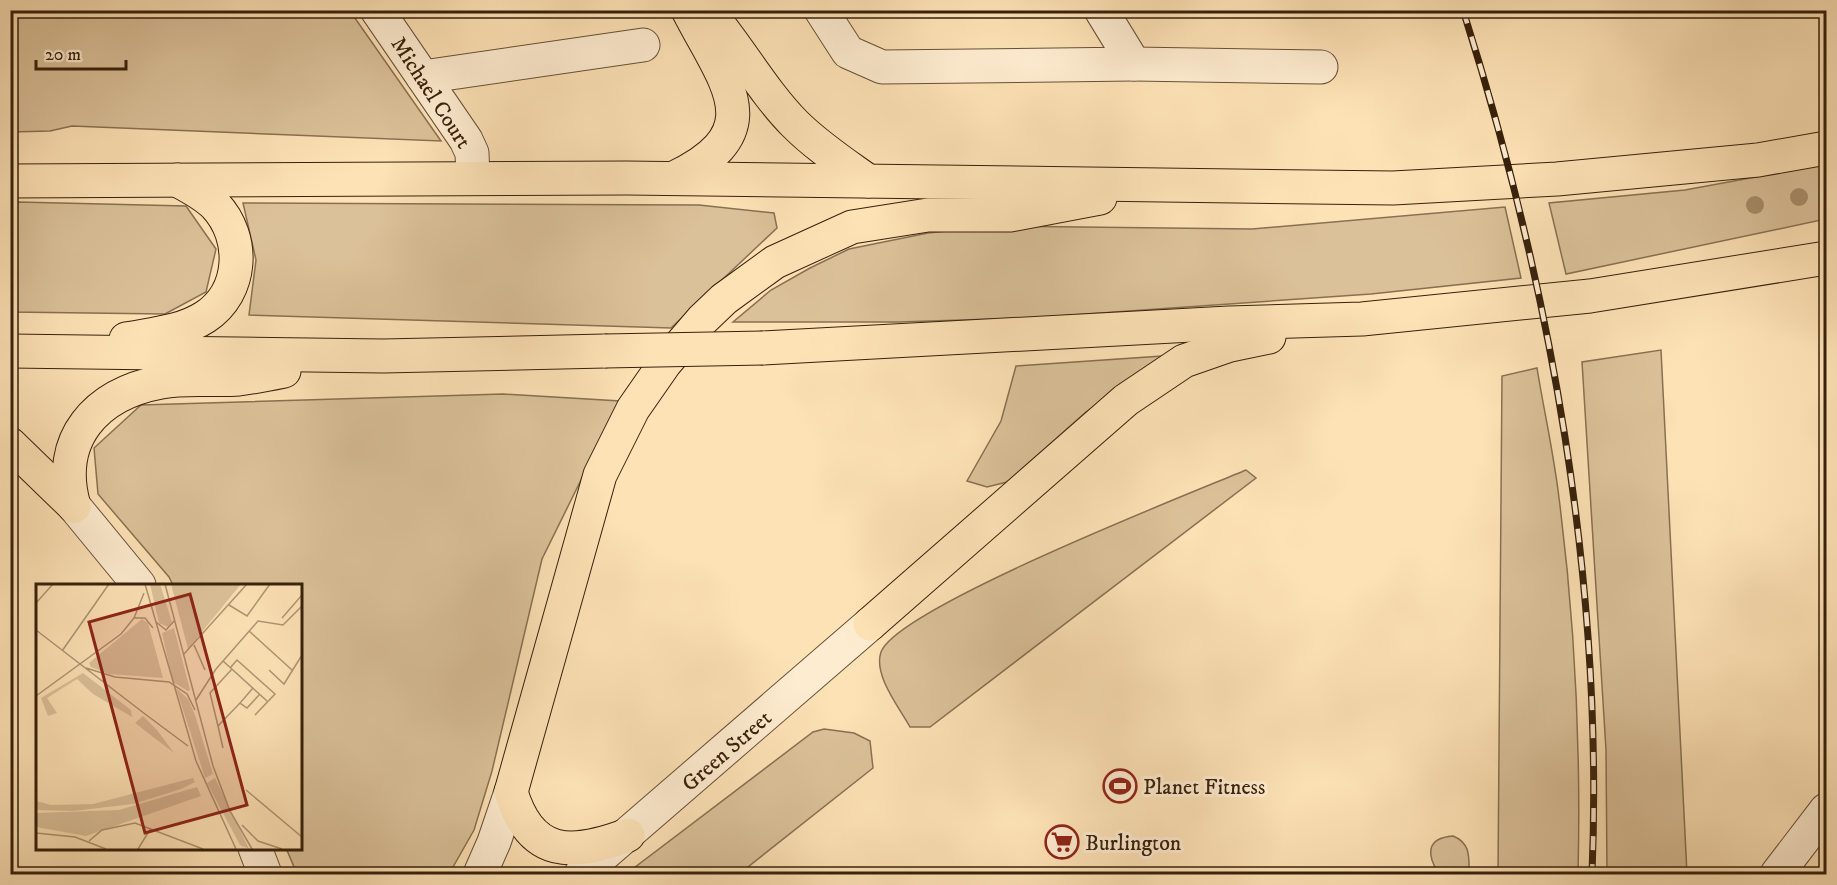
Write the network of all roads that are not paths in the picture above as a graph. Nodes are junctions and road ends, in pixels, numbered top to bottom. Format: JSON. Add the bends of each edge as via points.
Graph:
{"nodes":[{"id":1,"x":377,"y":10,"type":"edge"},
{"id":2,"x":688,"y":10,"type":"edge"},
{"id":3,"x":707,"y":10,"type":"edge"},
{"id":4,"x":820,"y":10,"type":"edge"},
{"id":5,"x":1101,"y":10,"type":"edge"},
{"id":6,"x":643,"y":45,"type":"dead end"},
{"id":7,"x":1134,"y":64,"type":"junction"},
{"id":8,"x":1321,"y":67,"type":"dead end"},
{"id":9,"x":423,"y":77,"type":"junction"},
{"id":10,"x":1827,"y":126,"type":"edge"},
{"id":11,"x":1827,"y":148,"type":"edge"},
{"id":12,"x":1613,"y":173,"type":"junction"},
{"id":13,"x":473,"y":178,"type":"junction"},
{"id":14,"x":674,"y":178,"type":"junction"},
{"id":15,"x":177,"y":180,"type":"junction"},
{"id":16,"x":10,"y":181,"type":"edge"},
{"id":17,"x":868,"y":181,"type":"junction"},
{"id":18,"x":1173,"y":185,"type":"junction"},
{"id":19,"x":1827,"y":258,"type":"edge"},
{"id":20,"x":1362,"y":319,"type":"junction"},
{"id":21,"x":10,"y":351,"type":"edge"},
{"id":22,"x":53,"y":352,"type":"junction"},
{"id":23,"x":383,"y":356,"type":"junction"},
{"id":24,"x":10,"y":444,"type":"edge"},
{"id":25,"x":74,"y":506,"type":"junction"},
{"id":26,"x":138,"y":584,"type":"edge"},
{"id":27,"x":870,"y":624,"type":"joint"},
{"id":28,"x":510,"y":792,"type":"junction"},
{"id":29,"x":1822,"y":827,"type":"edge"},
{"id":30,"x":628,"y":835,"type":"junction"},
{"id":31,"x":255,"y":849,"type":"edge"},
{"id":32,"x":265,"y":874,"type":"edge"},
{"id":33,"x":480,"y":874,"type":"edge"},
{"id":34,"x":581,"y":874,"type":"edge"},
{"id":35,"x":1777,"y":874,"type":"edge"}],
"edges":[{"from":1,"to":9,"type":"street","name":"Michael Court"},
{"from":2,"to":14,"type":"main road","via":[[728,87],[733,114],[727,135],[714,153],[702,165]]},
{"from":3,"to":17,"type":"main road","via":[[794,123],[822,149]]},
{"from":4,"to":7,"type":"street","via":[[848,52],[882,67]]},
{"from":5,"to":7,"type":"street"},
{"from":6,"to":9,"type":"street"},
{"from":7,"to":8,"type":"street"},
{"from":9,"to":13,"type":"street","name":"Michael Court","via":[[466,140],[472,153]]},
{"from":10,"to":12,"type":"main road"},
{"from":11,"to":12,"type":"main road","via":[[1758,160]]},
{"from":12,"to":18,"type":"main road","via":[[1393,188]]},
{"from":13,"to":14,"type":"main road"},
{"from":13,"to":15,"type":"main road"},
{"from":14,"to":17,"type":"main road"},
{"from":15,"to":16,"type":"main road"},
{"from":15,"to":22,"type":"main road","via":[[215,205],[230,230],[237,257],[227,296],[206,317],[177,330]]},
{"from":17,"to":18,"type":"main road"},
{"from":18,"to":28,"type":"main road","via":[[1010,215],[928,215],[852,227],[776,262],[724,299],[664,363],[633,409],[607,459]]},
{"from":19,"to":20,"type":"main road","via":[[1590,296]]},
{"from":20,"to":23,"type":"main road","bridge":true,"via":[[763,348]]},
{"from":20,"to":27,"type":"main road","via":[[1230,345],[1184,361],[1157,377],[1090,430]]},
{"from":21,"to":22,"type":"main road"},
{"from":22,"to":23,"type":"main road"},
{"from":23,"to":25,"type":"main road","via":[[238,379],[159,382],[124,394],[91,417],[76,439],[68,464]]},
{"from":24,"to":25,"type":"main road"},
{"from":25,"to":26,"type":"street"},
{"from":27,"to":30,"type":"street","name":"Green Street"},
{"from":28,"to":30,"type":"main road","via":[[523,822],[552,845],[589,848]]},
{"from":28,"to":33,"type":"street"},
{"from":29,"to":35,"type":"street"},
{"from":30,"to":34,"type":"street","name":"Green Street"},
{"from":31,"to":32,"type":"street"}]}
